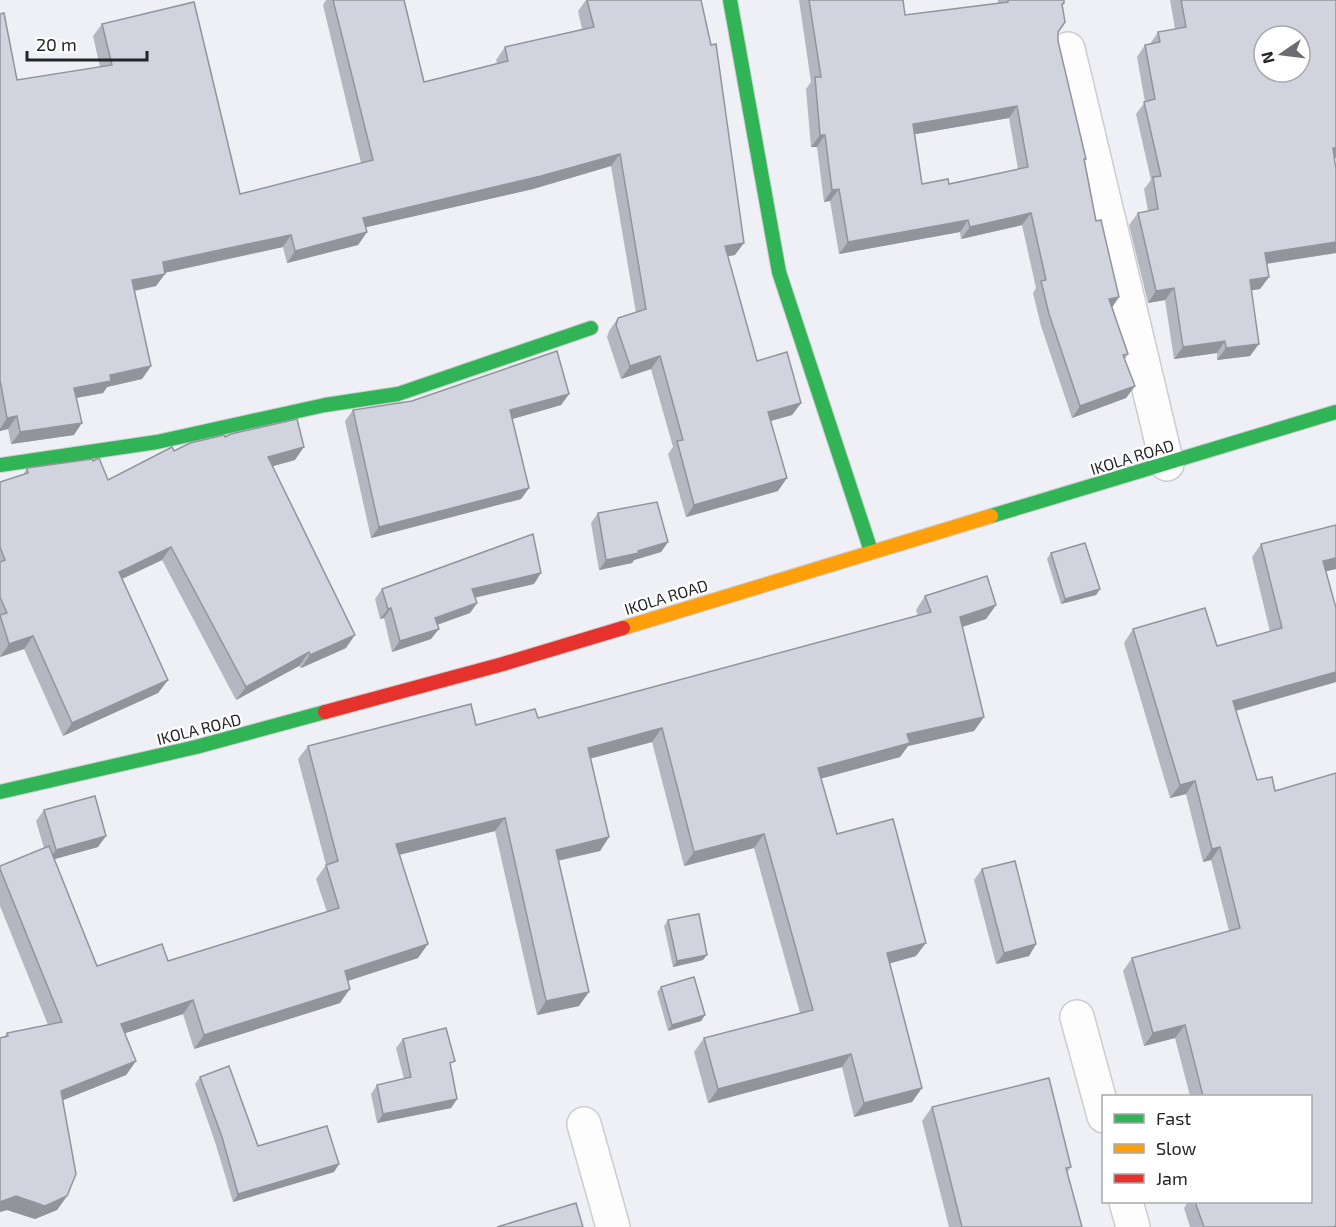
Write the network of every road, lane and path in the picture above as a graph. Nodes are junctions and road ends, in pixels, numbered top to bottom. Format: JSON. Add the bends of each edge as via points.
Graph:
{"nodes":[{"id":1,"x":730,"y":0,"type":"edge"},
{"id":2,"x":1068,"y":49,"type":"dead end"},
{"id":3,"x":591,"y":328,"type":"dead end"},
{"id":4,"x":1336,"y":412,"type":"edge"},
{"id":5,"x":1167,"y":464,"type":"junction"},
{"id":6,"x":0,"y":465,"type":"edge"},
{"id":7,"x":871,"y":551,"type":"junction"},
{"id":8,"x":0,"y":792,"type":"edge"},
{"id":9,"x":1077,"y":1017,"type":"dead end"},
{"id":10,"x":1102,"y":1109,"type":"edge"},
{"id":11,"x":584,"y":1124,"type":"dead end"},
{"id":12,"x":1126,"y":1203,"type":"edge"},
{"id":13,"x":613,"y":1227,"type":"edge"},
{"id":14,"x":1133,"y":1227,"type":"edge"}],
"edges":[{"from":1,"to":7,"type":"street","via":[[779,272]]},
{"from":2,"to":5,"type":"street"},
{"from":3,"to":6,"type":"street","via":[[398,394],[325,405],[157,442]]},
{"from":4,"to":5,"type":"street","name":"IKOLA ROAD"},
{"from":5,"to":7,"type":"street","name":"IKOLA ROAD"},
{"from":7,"to":8,"type":"street","name":"IKOLA ROAD","via":[[503,664],[196,747]]},
{"from":9,"to":10,"type":"street"},
{"from":11,"to":13,"type":"street"},
{"from":12,"to":14,"type":"street"}]}
